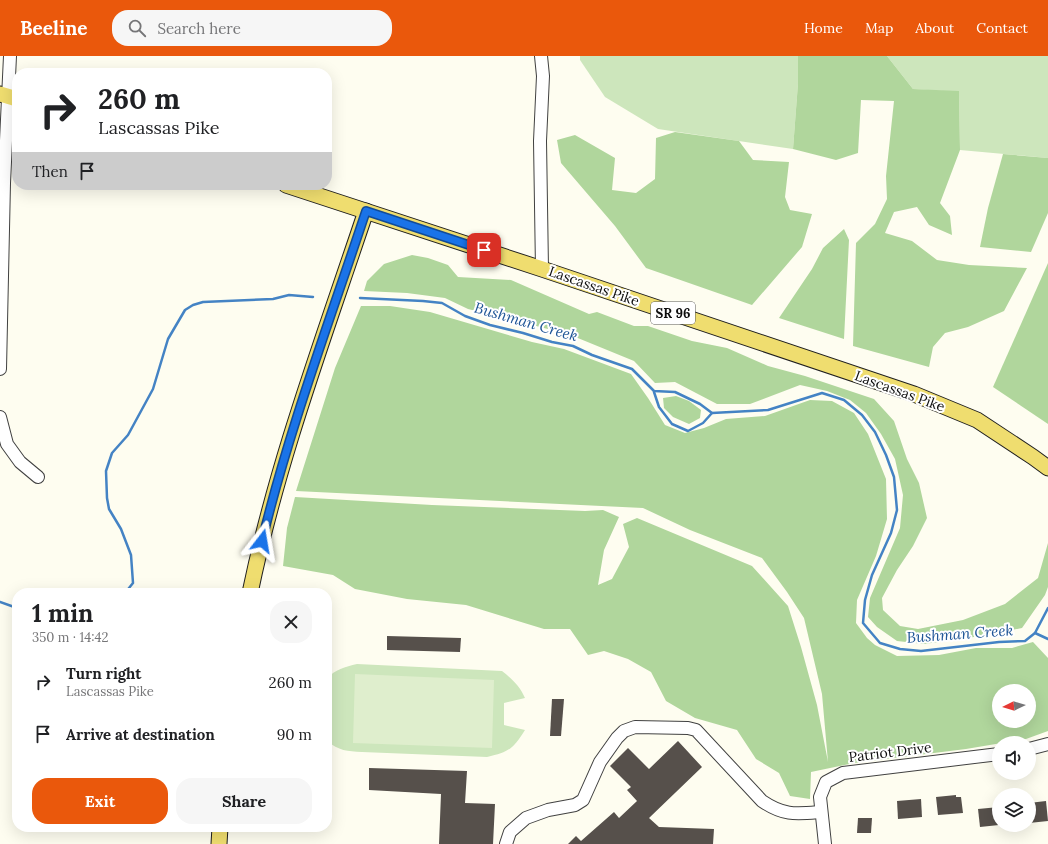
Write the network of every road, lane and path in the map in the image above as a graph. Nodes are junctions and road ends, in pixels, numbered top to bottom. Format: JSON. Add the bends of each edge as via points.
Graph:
{"nodes":[{"id":1,"x":10,"y":56,"type":"edge"},
{"id":2,"x":541,"y":56,"type":"edge"},
{"id":3,"x":9,"y":97,"type":"edge"},
{"id":4,"x":301,"y":190,"type":"edge"},
{"id":5,"x":366,"y":211,"type":"junction"},
{"id":6,"x":542,"y":269,"type":"junction"},
{"id":7,"x":0,"y":369,"type":"edge"},
{"id":8,"x":0,"y":417,"type":"edge"},
{"id":9,"x":1048,"y":468,"type":"edge"},
{"id":10,"x":38,"y":477,"type":"dead end"},
{"id":11,"x":251,"y":588,"type":"edge"},
{"id":12,"x":1048,"y":744,"type":"edge"},
{"id":13,"x":1036,"y":747,"type":"edge"},
{"id":14,"x":992,"y":755,"type":"edge"},
{"id":15,"x":821,"y":812,"type":"junction"},
{"id":16,"x":220,"y":832,"type":"edge"},
{"id":17,"x":219,"y":844,"type":"edge"},
{"id":18,"x":506,"y":844,"type":"edge"},
{"id":19,"x":824,"y":844,"type":"edge"}],
"edges":[{"from":1,"to":3,"type":"street"},
{"from":2,"to":6,"type":"street"},
{"from":3,"to":7,"type":"street","via":[[4,183]]},
{"from":4,"to":5,"type":"main road","name":"Lascassas Pike","number":"SR 96"},
{"from":5,"to":6,"type":"main road","name":"Lascassas Pike","number":"SR 96"},
{"from":5,"to":11,"type":"main road","via":[[272,497]]},
{"from":6,"to":9,"type":"main road","name":"Lascassas Pike","number":"SR 96","via":[[914,394],[977,420]]},
{"from":8,"to":10,"type":"street","via":[[7,444],[20,462]]},
{"from":12,"to":13,"type":"street"},
{"from":14,"to":15,"type":"street","name":"Patriot Drive","via":[[843,773],[826,782],[820,798]]},
{"from":15,"to":18,"type":"street","via":[[792,814],[773,809],[762,801],[696,730],[635,727],[624,731],[617,738],[600,762],[583,800],[575,805],[548,810],[526,818],[510,832]]},
{"from":15,"to":19,"type":"street","name":"Patriot Drive"},
{"from":16,"to":17,"type":"main road"}]}
